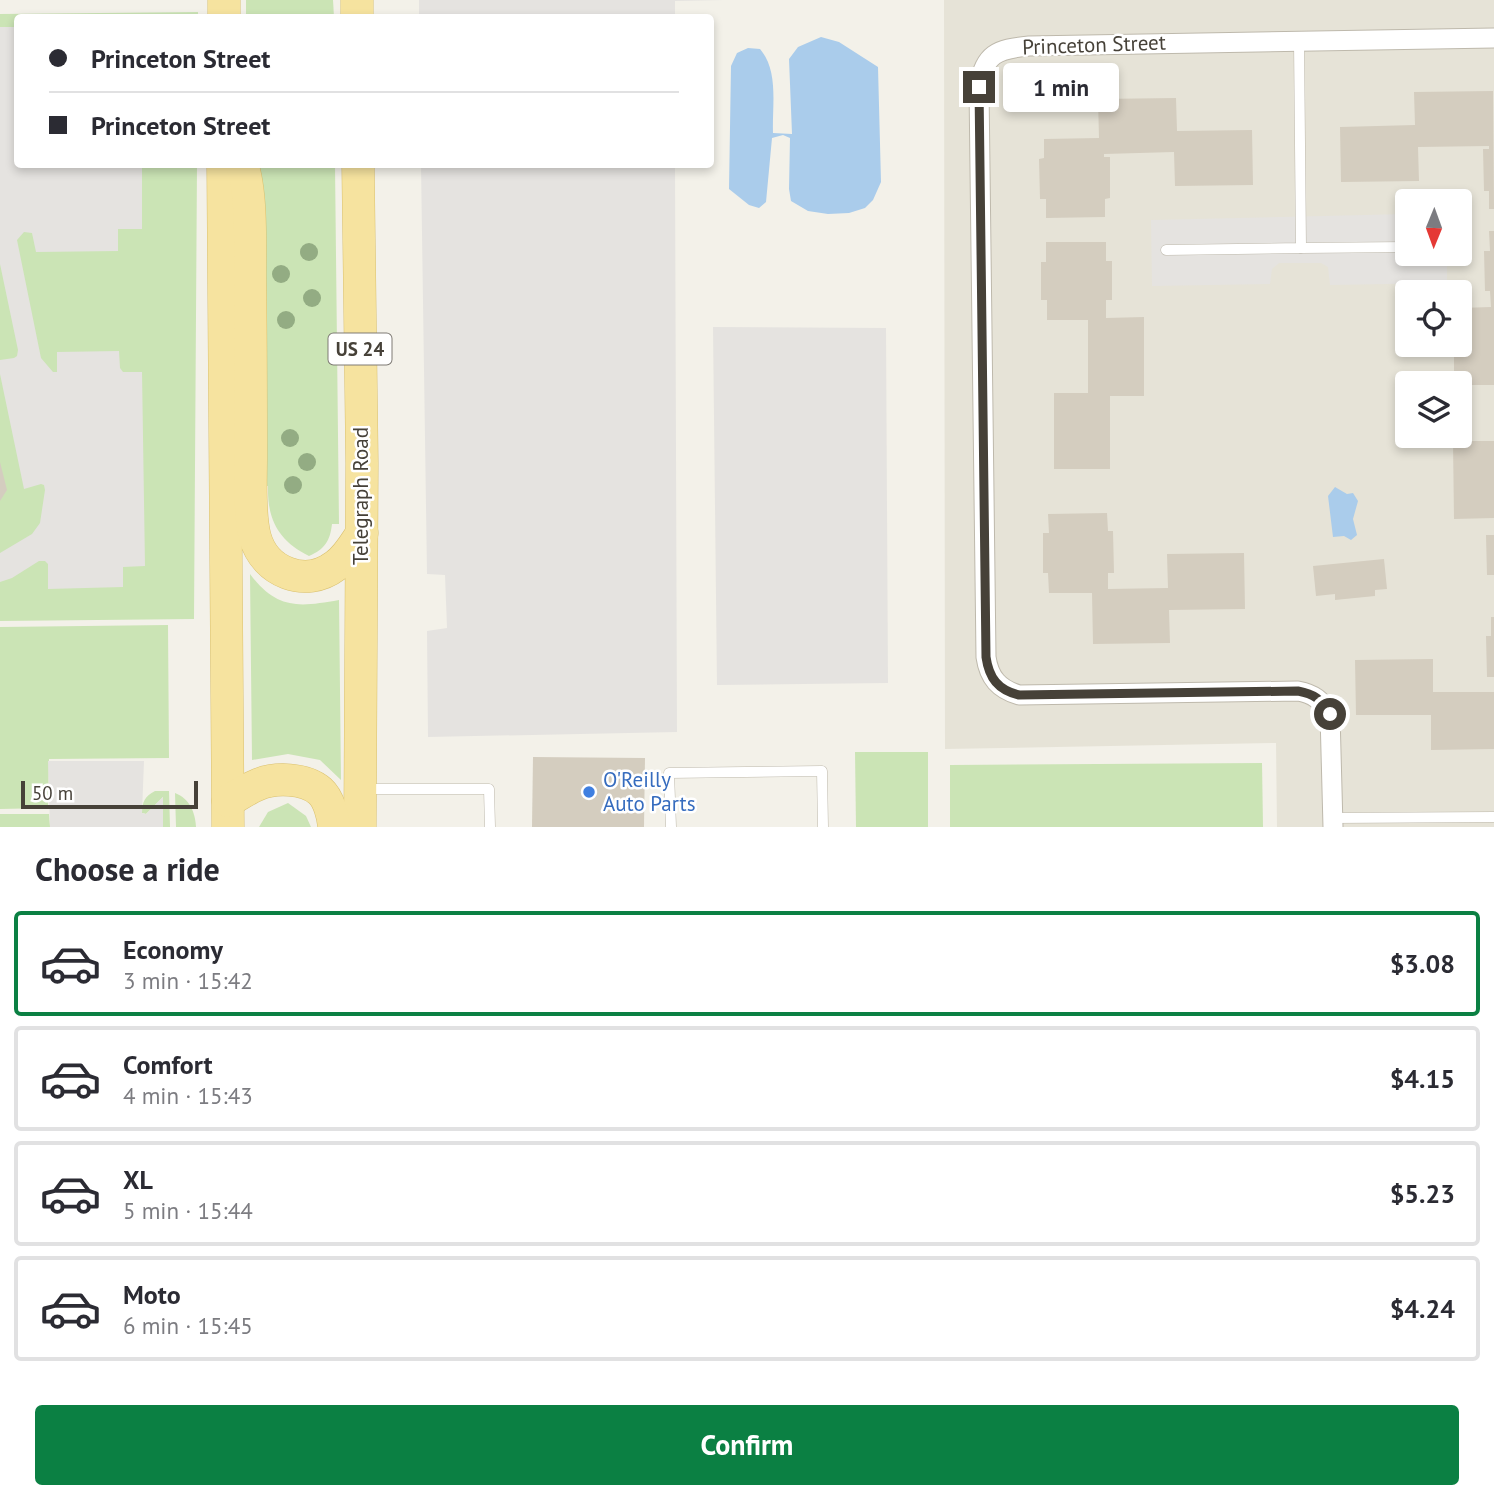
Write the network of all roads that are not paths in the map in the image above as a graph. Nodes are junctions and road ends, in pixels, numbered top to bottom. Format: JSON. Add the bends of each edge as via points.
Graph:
{"nodes":[{"id":1,"x":1494,"y":38,"type":"edge"},
{"id":2,"x":1299,"y":41,"type":"junction"},
{"id":3,"x":223,"y":168,"type":"edge"},
{"id":4,"x":242,"y":168,"type":"edge"},
{"id":5,"x":358,"y":168,"type":"edge"},
{"id":6,"x":1395,"y":247,"type":"edge"},
{"id":7,"x":1301,"y":248,"type":"junction"},
{"id":8,"x":1166,"y":250,"type":"dead end"},
{"id":9,"x":362,"y":533,"type":"junction"},
{"id":10,"x":360,"y":789,"type":"junction"},
{"id":11,"x":228,"y":814,"type":"edge"},
{"id":12,"x":1494,"y":817,"type":"edge"},
{"id":13,"x":1333,"y":823,"type":"edge"},
{"id":14,"x":334,"y":827,"type":"edge"},
{"id":15,"x":360,"y":827,"type":"edge"},
{"id":16,"x":490,"y":827,"type":"edge"},
{"id":17,"x":671,"y":827,"type":"edge"},
{"id":18,"x":823,"y":827,"type":"edge"}],
"edges":[{"from":1,"to":2,"type":"street","name":"Princeton Street"},
{"from":2,"to":7,"type":"lane"},
{"from":2,"to":13,"type":"street","name":"Princeton Street","via":[[1029,46],[990,56],[982,68],[986,657],[990,676],[1008,692],[1019,695],[1313,694],[1330,714]]},
{"from":3,"to":11,"type":"main road"},
{"from":4,"to":9,"type":"main road","via":[[250,232],[255,536],[271,564],[289,575],[305,577],[320,575],[336,565]]},
{"from":5,"to":9,"type":"main road","name":"Telegraph Road","number":"US 24"},
{"from":6,"to":7,"type":"lane"},
{"from":7,"to":8,"type":"lane"},
{"from":9,"to":10,"type":"main road","name":"Telegraph Road","number":"US 24"},
{"from":10,"to":15,"type":"main road","name":"Telegraph Road","number":"US 24"},
{"from":10,"to":16,"type":"lane","via":[[489,789]]},
{"from":11,"to":14,"type":"main road","via":[[258,784],[277,779],[301,782],[320,792],[329,805]]},
{"from":12,"to":13,"type":"lane"},
{"from":17,"to":18,"type":"lane","via":[[669,773],[822,771]]}]}
